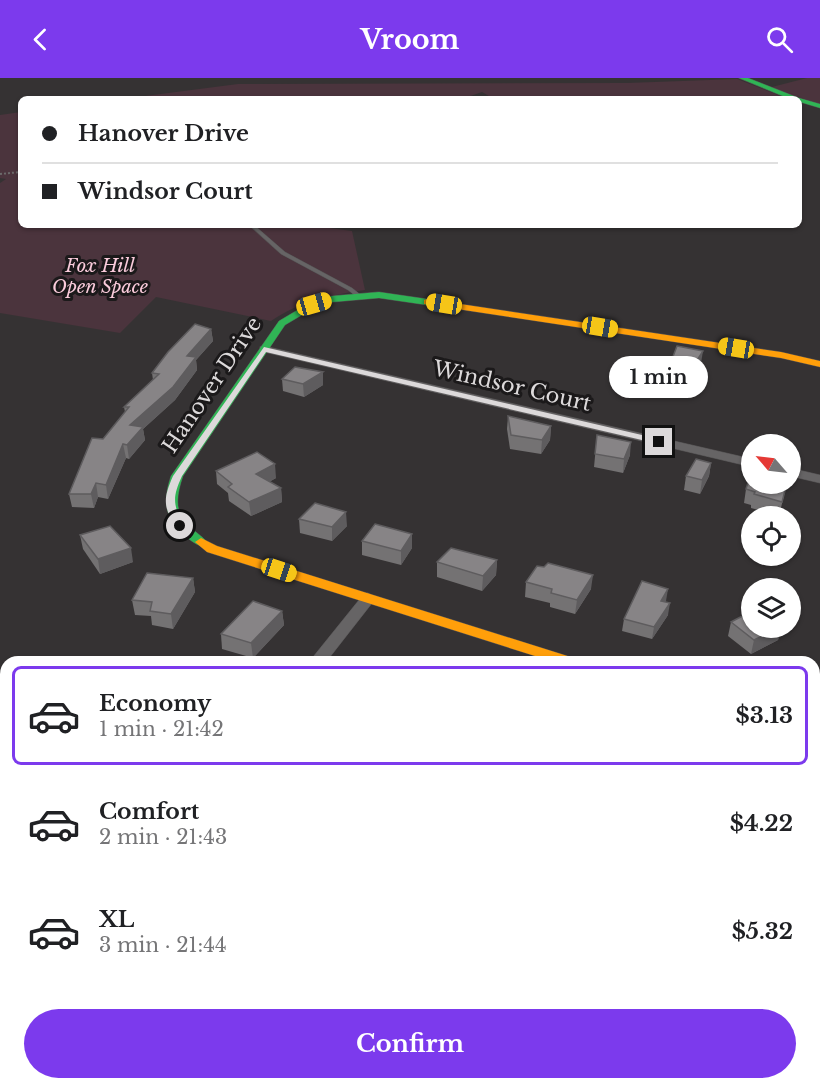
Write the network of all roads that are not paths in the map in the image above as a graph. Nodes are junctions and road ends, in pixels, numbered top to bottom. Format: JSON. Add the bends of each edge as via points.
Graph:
{"nodes":[{"id":1,"x":742,"y":78,"type":"edge"},
{"id":2,"x":788,"y":96,"type":"edge"},
{"id":3,"x":802,"y":101,"type":"edge"},
{"id":4,"x":820,"y":106,"type":"edge"},
{"id":5,"x":254,"y":228,"type":"edge"},
{"id":6,"x":359,"y":296,"type":"junction"},
{"id":7,"x":264,"y":349,"type":"junction"},
{"id":8,"x":820,"y":364,"type":"edge"},
{"id":9,"x":741,"y":460,"type":"edge"},
{"id":10,"x":801,"y":475,"type":"edge"},
{"id":11,"x":820,"y":479,"type":"edge"},
{"id":12,"x":368,"y":598,"type":"junction"},
{"id":13,"x":322,"y":656,"type":"edge"},
{"id":14,"x":553,"y":656,"type":"edge"}],
"edges":[{"from":1,"to":2,"type":"street"},
{"from":3,"to":4,"type":"street"},
{"from":5,"to":6,"type":"lane","via":[[283,253]]},
{"from":6,"to":7,"type":"street","name":"Hanover Drive","via":[[332,299],[297,312],[282,323]]},
{"from":6,"to":8,"type":"street","name":"Hanover Drive","via":[[400,297]]},
{"from":7,"to":9,"type":"street","name":"Windsor Court"},
{"from":7,"to":12,"type":"street","name":"Hanover Drive","via":[[177,476],[169,495],[172,512],[180,526],[212,549]]},
{"from":10,"to":11,"type":"street"},
{"from":12,"to":13,"type":"street"},
{"from":12,"to":14,"type":"street","name":"Hanover Drive"}]}
